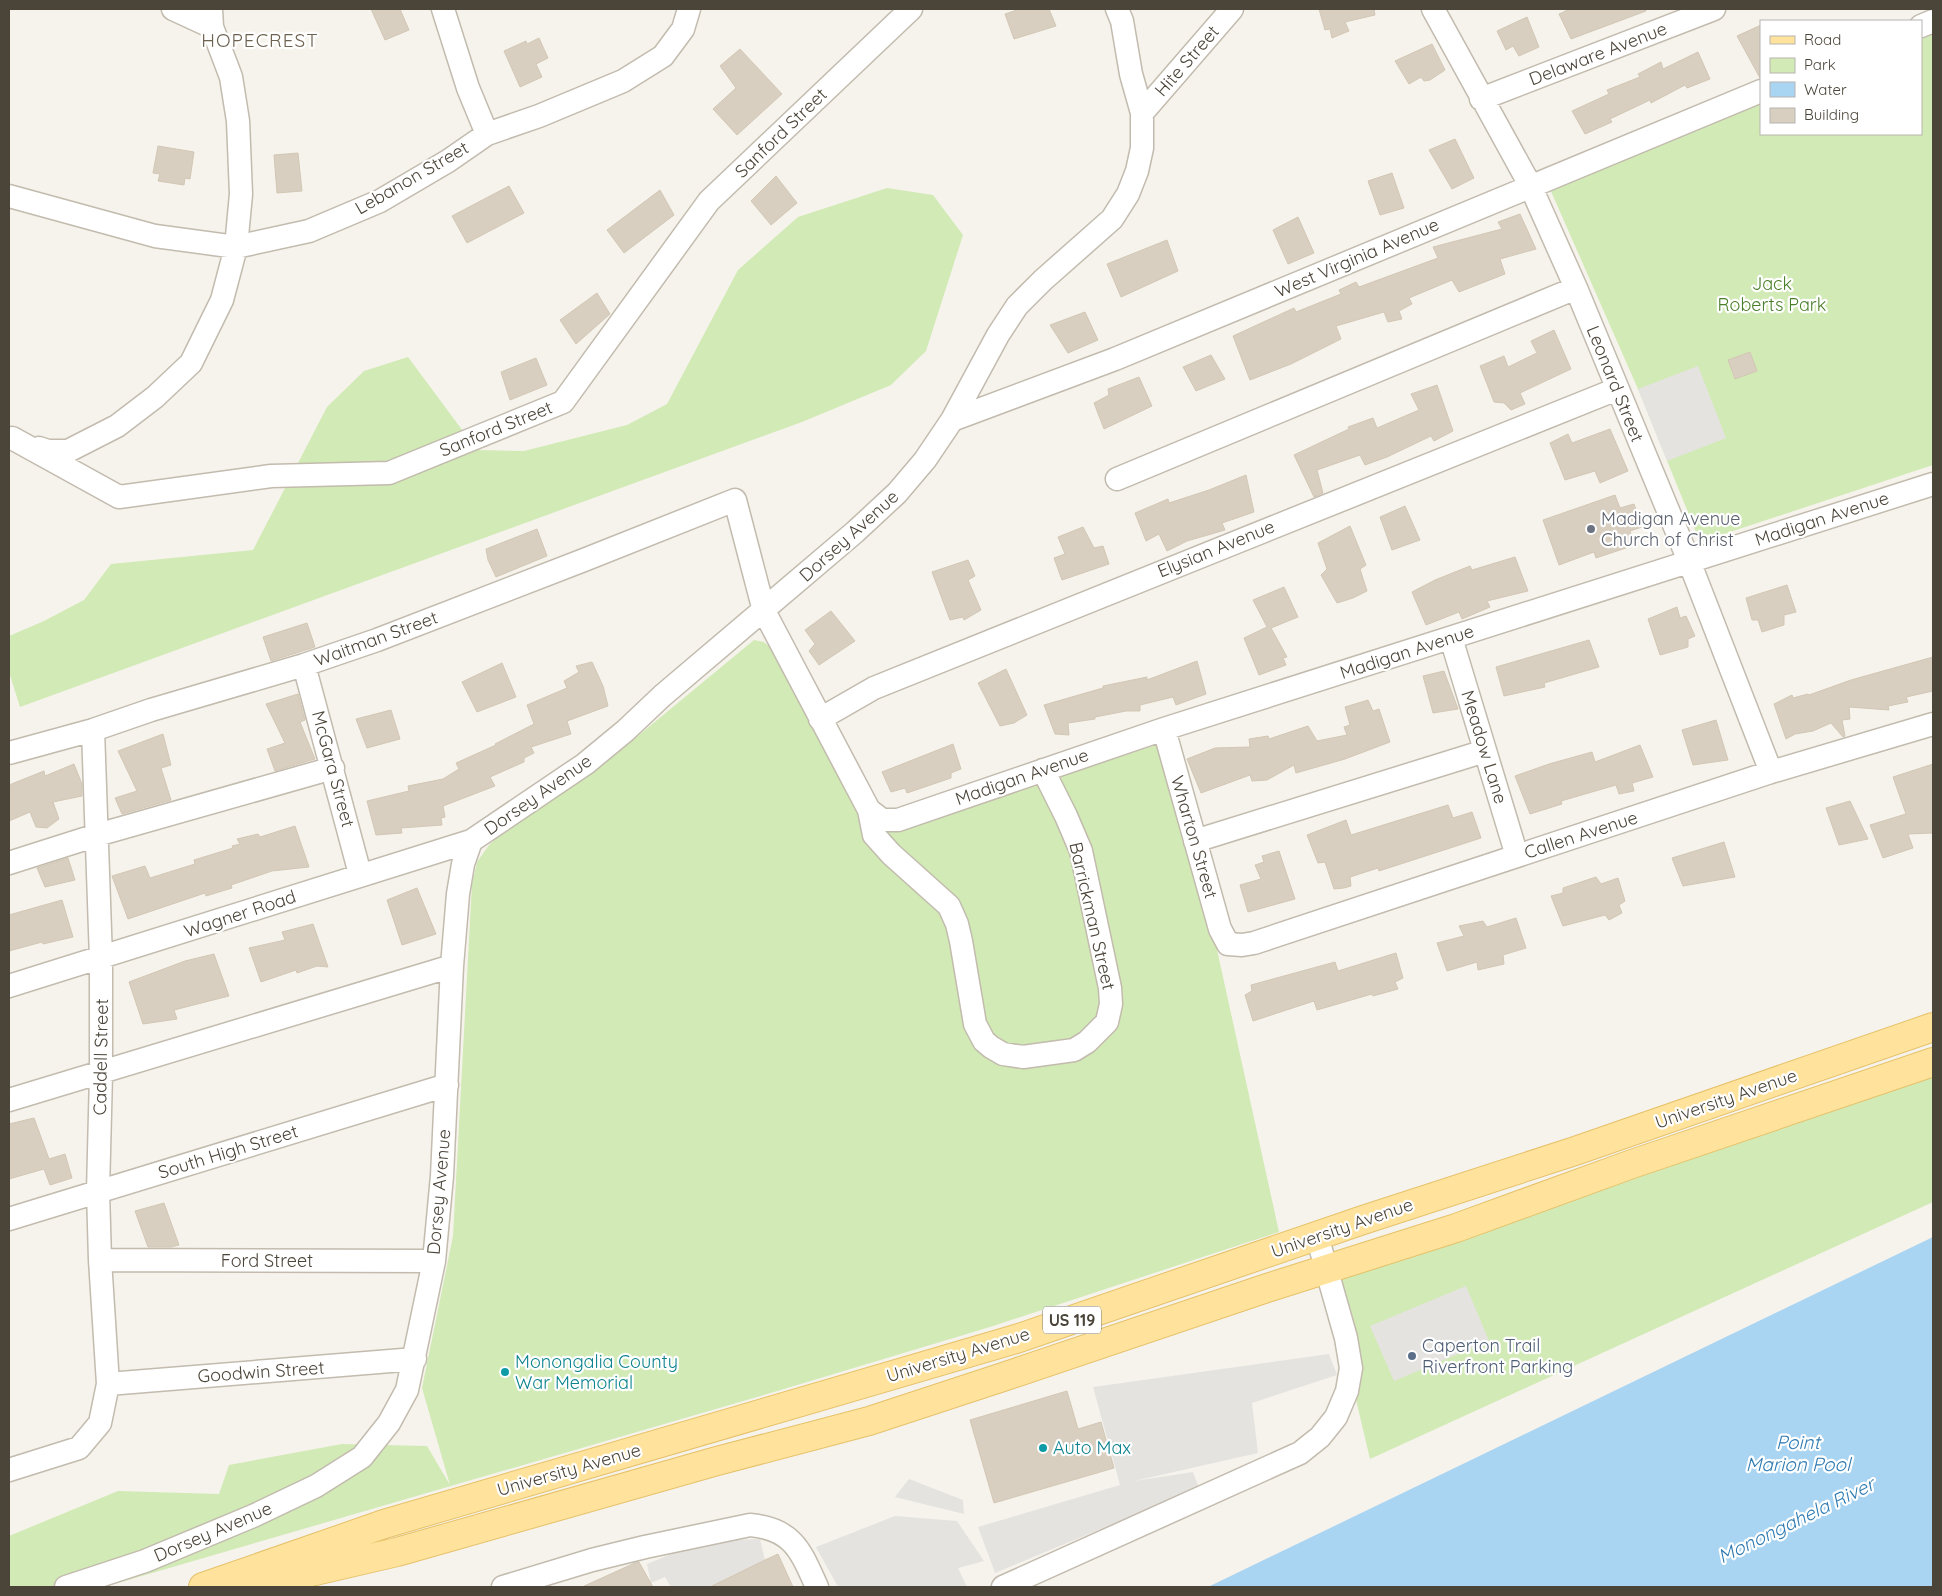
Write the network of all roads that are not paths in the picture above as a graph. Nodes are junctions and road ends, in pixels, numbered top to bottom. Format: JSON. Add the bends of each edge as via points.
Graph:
{"nodes":[{"id":1,"x":173,"y":9,"type":"edge"},
{"id":2,"x":443,"y":9,"type":"edge"},
{"id":3,"x":689,"y":9,"type":"edge"},
{"id":4,"x":911,"y":9,"type":"edge"},
{"id":5,"x":1117,"y":9,"type":"edge"},
{"id":6,"x":1232,"y":9,"type":"edge"},
{"id":7,"x":1433,"y":9,"type":"edge"},
{"id":8,"x":1714,"y":9,"type":"edge"},
{"id":9,"x":212,"y":18,"type":"edge"},
{"id":10,"x":1760,"y":91,"type":"edge"},
{"id":11,"x":1482,"y":99,"type":"junction"},
{"id":12,"x":1142,"y":113,"type":"junction"},
{"id":13,"x":487,"y":134,"type":"junction"},
{"id":14,"x":1530,"y":185,"type":"junction"},
{"id":15,"x":9,"y":196,"type":"edge"},
{"id":16,"x":236,"y":247,"type":"junction"},
{"id":17,"x":1576,"y":288,"type":"junction"},
{"id":18,"x":1617,"y":389,"type":"junction"},
{"id":19,"x":952,"y":420,"type":"junction"},
{"id":20,"x":10,"y":437,"type":"edge"},
{"id":21,"x":1117,"y":479,"type":"dead end"},
{"id":22,"x":1933,"y":484,"type":"edge"},
{"id":23,"x":735,"y":500,"type":"joint"},
{"id":24,"x":1689,"y":562,"type":"junction"},
{"id":25,"x":764,"y":611,"type":"junction"},
{"id":26,"x":1451,"y":638,"type":"junction"},
{"id":27,"x":304,"y":665,"type":"junction"},
{"id":28,"x":820,"y":720,"type":"junction"},
{"id":29,"x":1933,"y":724,"type":"edge"},
{"id":30,"x":1164,"y":729,"type":"junction"},
{"id":31,"x":94,"y":730,"type":"junction"},
{"id":32,"x":1485,"y":751,"type":"junction"},
{"id":33,"x":9,"y":753,"type":"edge"},
{"id":34,"x":333,"y":768,"type":"junction"},
{"id":35,"x":1043,"y":770,"type":"junction"},
{"id":36,"x":1770,"y":772,"type":"junction"},
{"id":37,"x":876,"y":815,"type":"junction"},
{"id":38,"x":97,"y":835,"type":"junction"},
{"id":39,"x":471,"y":841,"type":"junction"},
{"id":40,"x":1195,"y":841,"type":"junction"},
{"id":41,"x":1517,"y":856,"type":"junction"},
{"id":42,"x":9,"y":863,"type":"edge"},
{"id":43,"x":360,"y":874,"type":"junction"},
{"id":44,"x":1228,"y":944,"type":"joint"},
{"id":45,"x":101,"y":958,"type":"junction"},
{"id":46,"x":452,"y":966,"type":"junction"},
{"id":47,"x":9,"y":986,"type":"edge"},
{"id":48,"x":1933,"y":1027,"type":"edge"},
{"id":49,"x":1933,"y":1062,"type":"edge"},
{"id":50,"x":101,"y":1074,"type":"junction"},
{"id":51,"x":447,"y":1085,"type":"junction"},
{"id":52,"x":9,"y":1100,"type":"edge"},
{"id":53,"x":98,"y":1191,"type":"junction"},
{"id":54,"x":9,"y":1219,"type":"edge"},
{"id":55,"x":1317,"y":1236,"type":"junction"},
{"id":56,"x":100,"y":1260,"type":"junction"},
{"id":57,"x":434,"y":1261,"type":"junction"},
{"id":58,"x":1326,"y":1269,"type":"junction"},
{"id":59,"x":415,"y":1360,"type":"junction"},
{"id":60,"x":108,"y":1384,"type":"junction"},
{"id":61,"x":9,"y":1470,"type":"edge"},
{"id":62,"x":66,"y":1587,"type":"edge"},
{"id":63,"x":203,"y":1587,"type":"edge"},
{"id":64,"x":245,"y":1587,"type":"edge"},
{"id":65,"x":503,"y":1587,"type":"edge"},
{"id":66,"x":817,"y":1587,"type":"edge"},
{"id":67,"x":1003,"y":1587,"type":"edge"}],
"edges":[{"from":1,"to":9,"type":"street"},
{"from":2,"to":13,"type":"street","via":[[468,88]]},
{"from":3,"to":13,"type":"street","name":"Lebanon Street","via":[[683,29],[663,56],[623,81]]},
{"from":4,"to":20,"type":"street","name":"Sanford Street","via":[[709,201],[563,402],[389,473],[271,476],[119,497]]},
{"from":5,"to":12,"type":"street","name":"Dorsey Avenue"},
{"from":6,"to":12,"type":"street","name":"Hite Street"},
{"from":7,"to":11,"type":"street","name":"Leonard Street"},
{"from":8,"to":11,"type":"street","name":"Delaware Avenue"},
{"from":9,"to":16,"type":"street","via":[[230,78],[238,121],[241,194]]},
{"from":10,"to":14,"type":"street","name":"West Virginia Avenue"},
{"from":11,"to":14,"type":"street","name":"Leonard Street"},
{"from":12,"to":19,"type":"street","name":"Dorsey Avenue","via":[[1142,148],[1128,194],[1112,219],[1017,306]]},
{"from":13,"to":16,"type":"street","name":"Lebanon Street","via":[[380,201],[309,231]]},
{"from":14,"to":17,"type":"street","name":"Leonard Street"},
{"from":14,"to":19,"type":"street","name":"West Virginia Avenue","via":[[1115,358]]},
{"from":15,"to":16,"type":"street","name":"Lebanon Street","via":[[155,236]]},
{"from":16,"to":20,"type":"street","via":[[222,300],[191,363],[155,397],[117,426],[68,451],[48,451]]},
{"from":17,"to":18,"type":"street","name":"Leonard Street"},
{"from":17,"to":21,"type":"street"},
{"from":18,"to":24,"type":"street","name":"Leonard Street"},
{"from":18,"to":28,"type":"street","name":"Elysian Avenue","via":[[874,688]]},
{"from":19,"to":25,"type":"street","name":"Dorsey Avenue","via":[[926,460],[897,493]]},
{"from":22,"to":24,"type":"street","name":"Madigan Avenue"},
{"from":23,"to":25,"type":"street","name":"Barrickman Street"},
{"from":23,"to":27,"type":"street","name":"Waitman Street","via":[[377,640]]},
{"from":24,"to":26,"type":"street","name":"Madigan Avenue"},
{"from":24,"to":36,"type":"street","name":"Leonard Street"},
{"from":25,"to":28,"type":"street","name":"Barrickman Street"},
{"from":25,"to":39,"type":"street","name":"Dorsey Avenue","via":[[585,764]]},
{"from":26,"to":30,"type":"street","name":"Madigan Avenue"},
{"from":26,"to":32,"type":"street","name":"Meadow Lane"},
{"from":27,"to":31,"type":"street","name":"Waitman Street"},
{"from":27,"to":34,"type":"street","name":"McGara Street"},
{"from":28,"to":37,"type":"street","name":"Barrickman Street"},
{"from":29,"to":36,"type":"street","name":"Callen Avenue"},
{"from":30,"to":35,"type":"street","name":"Madigan Avenue"},
{"from":30,"to":40,"type":"street","name":"Wharton Street"},
{"from":31,"to":33,"type":"street","name":"Waitman Street"},
{"from":31,"to":38,"type":"street","name":"Caddell Street"},
{"from":32,"to":40,"type":"street"},
{"from":32,"to":41,"type":"street","name":"Meadow Lane"},
{"from":34,"to":38,"type":"street"},
{"from":34,"to":43,"type":"street","name":"McGara Street"},
{"from":35,"to":37,"type":"street","name":"Madigan Avenue","via":[[898,820]]},
{"from":35,"to":37,"type":"street","name":"Barrickman Street","via":[[1081,851],[1110,988],[1107,1022],[1074,1050],[1022,1057],[1003,1054],[984,1041],[975,1024],[961,941],[949,906],[874,835]]},
{"from":36,"to":41,"type":"street","name":"Callen Avenue"},
{"from":38,"to":42,"type":"street"},
{"from":38,"to":45,"type":"street","name":"Caddell Street"},
{"from":39,"to":43,"type":"street","name":"Wagner Road"},
{"from":39,"to":46,"type":"street","name":"Dorsey Avenue","via":[[458,894]]},
{"from":40,"to":44,"type":"street","name":"Wharton Street","via":[[1220,929]]},
{"from":41,"to":44,"type":"street","name":"Callen Avenue","via":[[1254,944]]},
{"from":43,"to":45,"type":"street","name":"Wagner Road"},
{"from":45,"to":47,"type":"street","name":"Wagner Road"},
{"from":45,"to":50,"type":"street","name":"Caddell Street"},
{"from":46,"to":50,"type":"street"},
{"from":46,"to":51,"type":"street","name":"Dorsey Avenue"},
{"from":48,"to":55,"type":"main road","name":"University Avenue","number":"US 119"},
{"from":49,"to":58,"type":"main road","name":"University Avenue","number":"US 119","via":[[1632,1164],[1456,1228]]},
{"from":50,"to":52,"type":"street"},
{"from":50,"to":53,"type":"street","name":"Caddell Street"},
{"from":51,"to":53,"type":"street","name":"South High Street"},
{"from":51,"to":57,"type":"street","name":"Dorsey Avenue"},
{"from":53,"to":54,"type":"street","name":"South High Street"},
{"from":53,"to":56,"type":"street","name":"Caddell Street"},
{"from":55,"to":58,"type":"street"},
{"from":55,"to":63,"type":"main road","name":"University Avenue","number":"US 119","via":[[1016,1339],[384,1524]]},
{"from":56,"to":57,"type":"street","name":"Ford Street"},
{"from":56,"to":60,"type":"street","name":"Caddell Street"},
{"from":57,"to":59,"type":"street","name":"Dorsey Avenue"},
{"from":58,"to":64,"type":"main road","name":"University Avenue","number":"US 119","via":[[868,1421],[397,1552]]},
{"from":58,"to":67,"type":"street","via":[[1351,1368],[1347,1391],[1336,1417],[1320,1438],[1300,1453]]},
{"from":59,"to":60,"type":"street","name":"Goodwin Street"},
{"from":59,"to":62,"type":"street","name":"Dorsey Avenue","via":[[407,1390],[389,1423],[362,1457],[316,1486],[253,1516],[145,1561]]},
{"from":60,"to":61,"type":"street","name":"Caddell Street","via":[[100,1423],[79,1448]]},
{"from":65,"to":66,"type":"street","via":[[592,1560],[750,1525],[766,1526],[794,1543]]}]}
